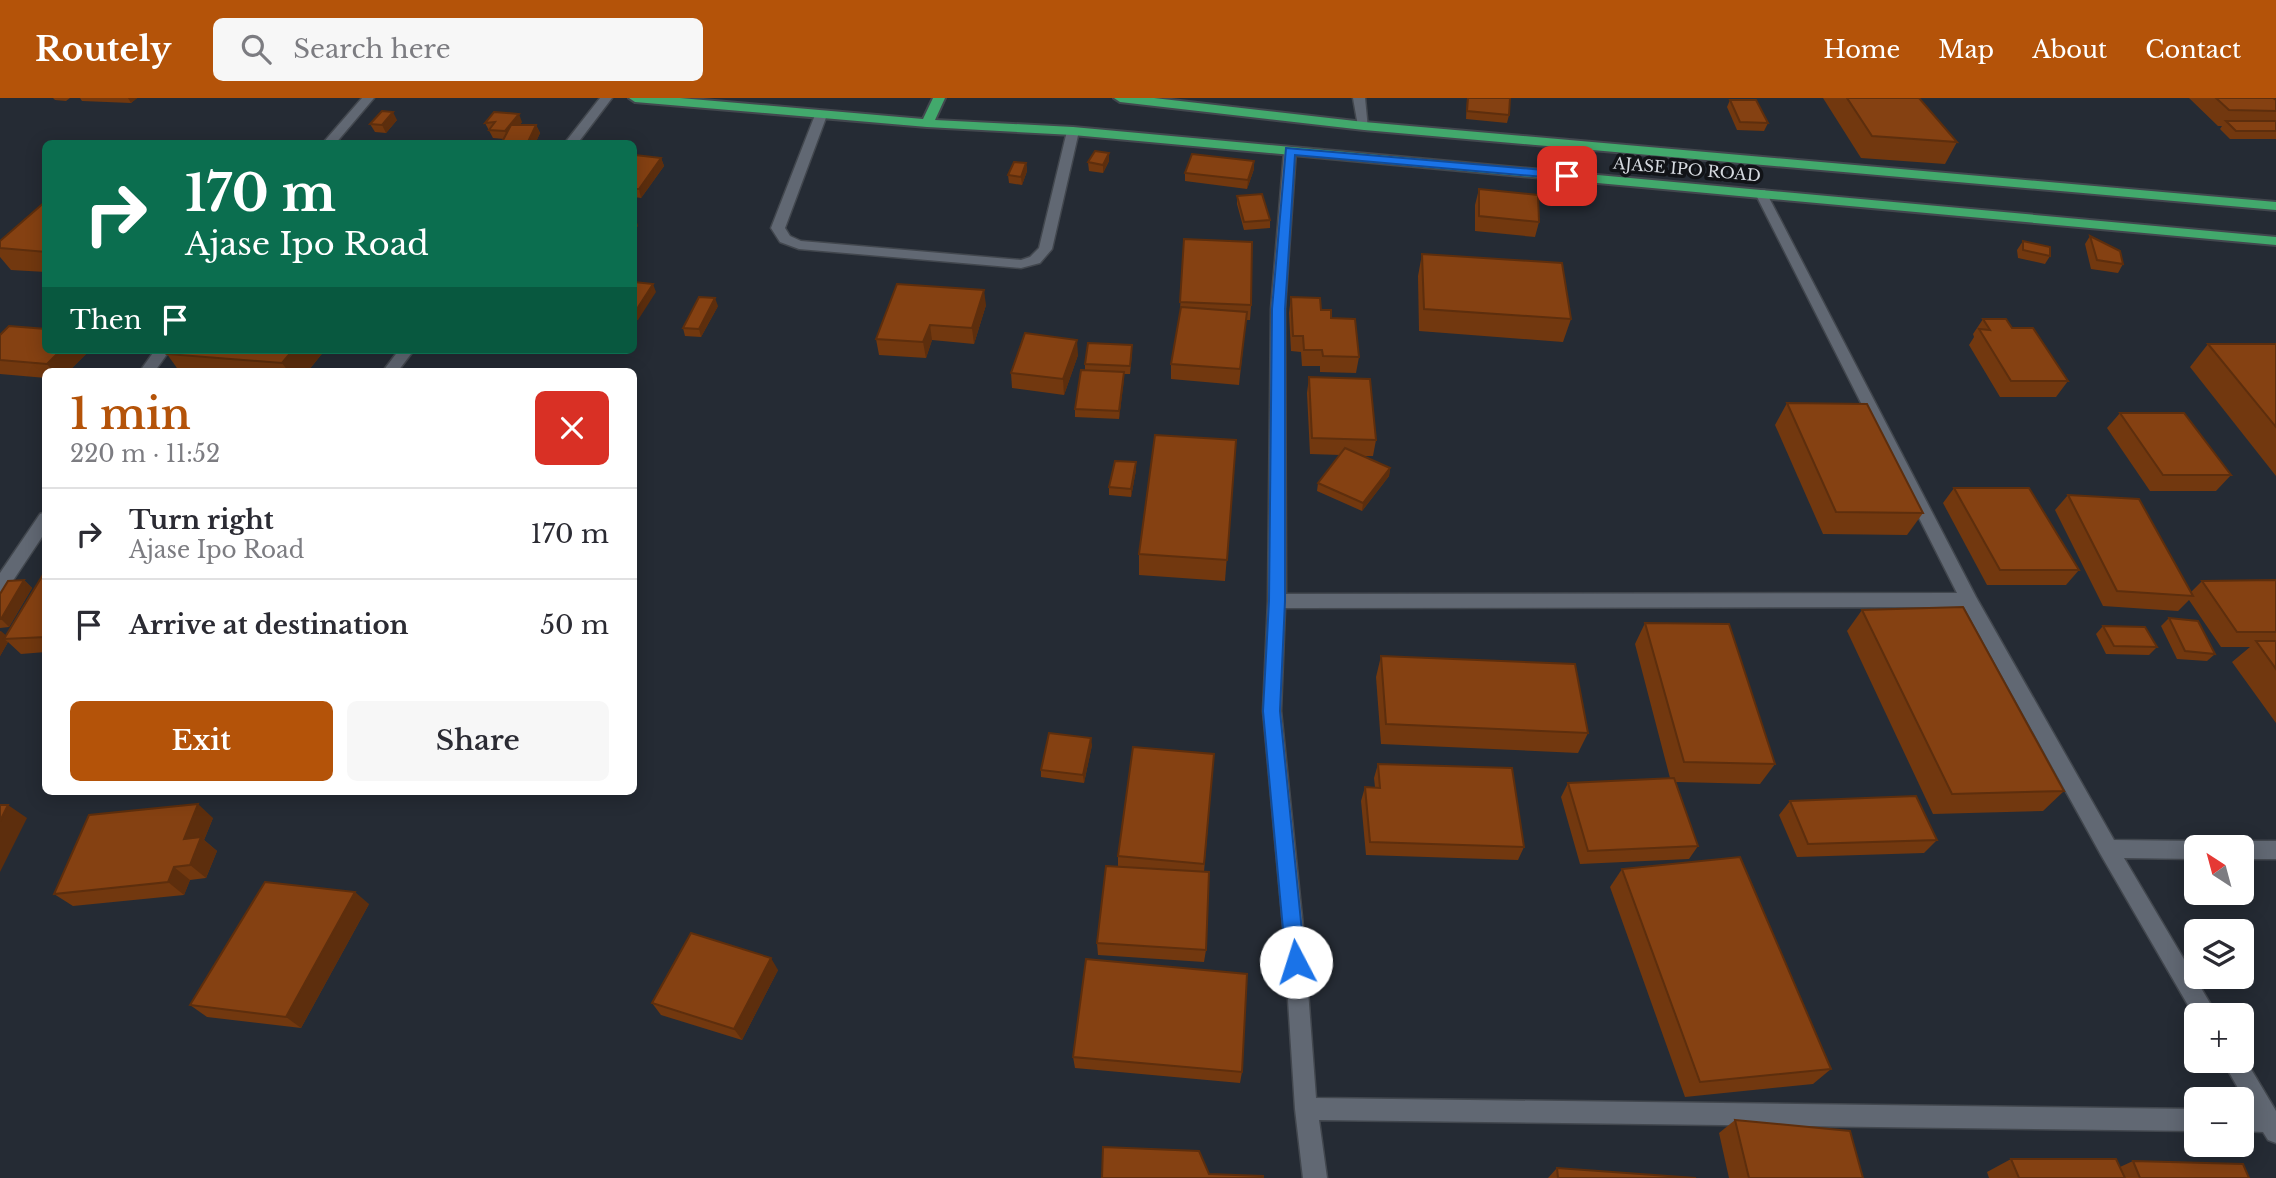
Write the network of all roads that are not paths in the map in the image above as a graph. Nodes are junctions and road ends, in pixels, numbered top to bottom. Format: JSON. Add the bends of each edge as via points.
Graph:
{"nodes":[{"id":1,"x":368,"y":98,"type":"edge"},
{"id":2,"x":606,"y":98,"type":"edge"},
{"id":3,"x":635,"y":98,"type":"edge"},
{"id":4,"x":939,"y":98,"type":"edge"},
{"id":5,"x":1120,"y":98,"type":"edge"},
{"id":6,"x":1359,"y":98,"type":"edge"},
{"id":7,"x":821,"y":114,"type":"junction"},
{"id":8,"x":927,"y":123,"type":"junction"},
{"id":9,"x":1364,"y":127,"type":"junction"},
{"id":10,"x":1073,"y":131,"type":"junction"},
{"id":11,"x":331,"y":140,"type":"edge"},
{"id":12,"x":573,"y":140,"type":"edge"},
{"id":13,"x":1290,"y":151,"type":"junction"},
{"id":14,"x":1761,"y":193,"type":"junction"},
{"id":15,"x":2276,"y":206,"type":"edge"},
{"id":16,"x":2276,"y":240,"type":"edge"},
{"id":17,"x":160,"y":354,"type":"edge"},
{"id":18,"x":404,"y":354,"type":"edge"},
{"id":19,"x":149,"y":368,"type":"edge"},
{"id":20,"x":392,"y":368,"type":"edge"},
{"id":21,"x":42,"y":524,"type":"edge"},
{"id":22,"x":0,"y":586,"type":"edge"},
{"id":23,"x":1969,"y":600,"type":"junction"},
{"id":24,"x":1277,"y":601,"type":"junction"},
{"id":25,"x":2108,"y":849,"type":"junction"},
{"id":26,"x":2184,"y":850,"type":"edge"},
{"id":27,"x":2254,"y":850,"type":"edge"},
{"id":28,"x":2276,"y":850,"type":"edge"},
{"id":29,"x":2199,"y":1003,"type":"edge"},
{"id":30,"x":2241,"y":1073,"type":"edge"},
{"id":31,"x":1306,"y":1109,"type":"junction"},
{"id":32,"x":2184,"y":1120,"type":"edge"},
{"id":33,"x":2254,"y":1122,"type":"edge"},
{"id":34,"x":2272,"y":1126,"type":"edge"},
{"id":35,"x":1315,"y":1178,"type":"edge"}],
"edges":[{"from":1,"to":11,"type":"street"},
{"from":2,"to":12,"type":"street"},
{"from":3,"to":7,"type":"highway","name":"AJASE IPO ROAD"},
{"from":4,"to":8,"type":"highway"},
{"from":5,"to":9,"type":"highway","name":"AJASE IPO ROAD"},
{"from":6,"to":9,"type":"street"},
{"from":7,"to":8,"type":"highway","name":"AJASE IPO ROAD"},
{"from":7,"to":10,"type":"street","via":[[778,228],[785,239],[799,245],[1020,264],[1035,260],[1045,249]]},
{"from":8,"to":10,"type":"highway","name":"AJASE IPO ROAD"},
{"from":9,"to":15,"type":"highway","name":"AJASE IPO ROAD"},
{"from":10,"to":13,"type":"highway","name":"AJASE IPO ROAD"},
{"from":13,"to":14,"type":"highway","name":"AJASE IPO ROAD"},
{"from":13,"to":24,"type":"street","via":[[1278,309]]},
{"from":14,"to":16,"type":"highway","name":"AJASE IPO ROAD"},
{"from":14,"to":23,"type":"street"},
{"from":17,"to":19,"type":"street"},
{"from":18,"to":20,"type":"street"},
{"from":21,"to":22,"type":"street"},
{"from":23,"to":24,"type":"street"},
{"from":23,"to":25,"type":"street"},
{"from":24,"to":31,"type":"street","via":[[1272,711]]},
{"from":25,"to":26,"type":"street"},
{"from":25,"to":29,"type":"street"},
{"from":27,"to":28,"type":"street"},
{"from":30,"to":34,"type":"street"},
{"from":31,"to":32,"type":"street"},
{"from":31,"to":35,"type":"street"},
{"from":33,"to":34,"type":"street"}]}
